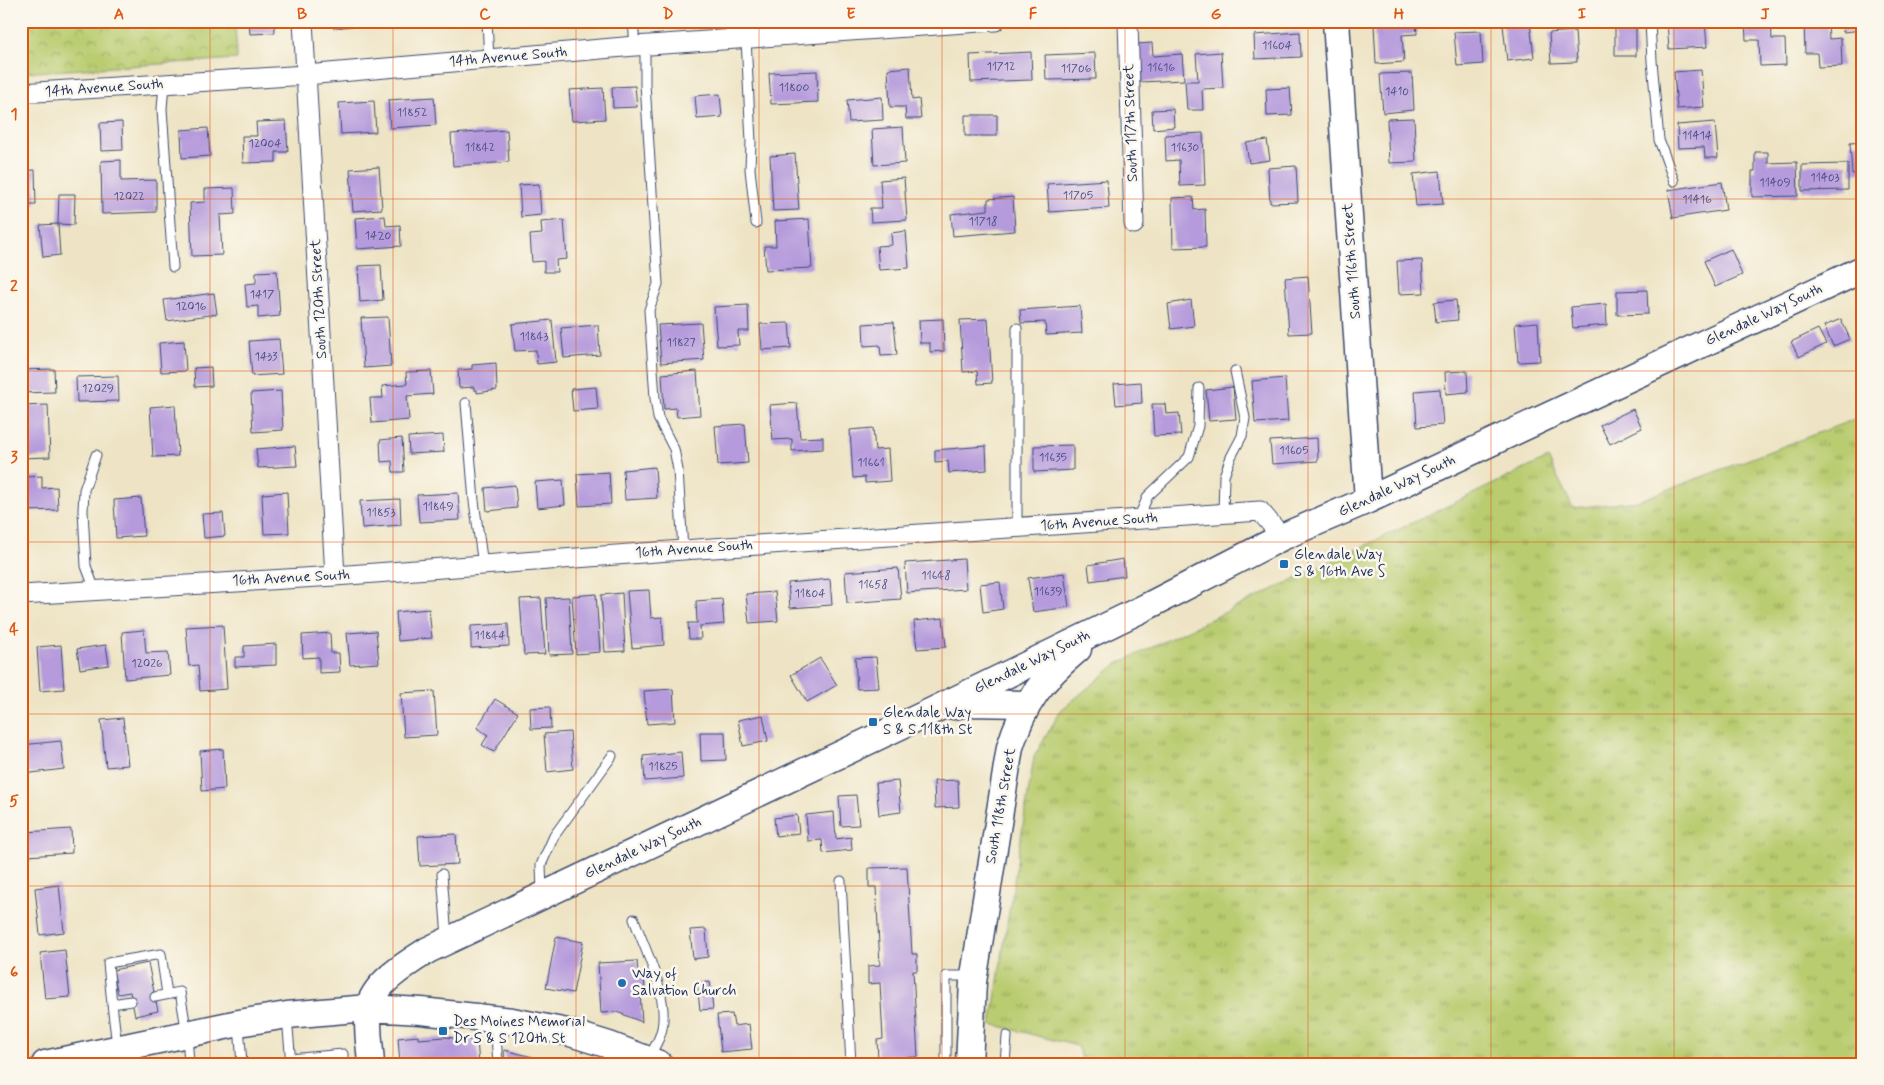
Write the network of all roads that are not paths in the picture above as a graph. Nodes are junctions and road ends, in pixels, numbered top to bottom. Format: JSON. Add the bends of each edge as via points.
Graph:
{"nodes":[{"id":1,"x":303,"y":21,"type":"edge"},
{"id":2,"x":487,"y":21,"type":"edge"},
{"id":3,"x":634,"y":21,"type":"edge"},
{"id":4,"x":995,"y":21,"type":"edge"},
{"id":5,"x":1128,"y":21,"type":"edge"},
{"id":6,"x":1336,"y":21,"type":"edge"},
{"id":7,"x":1650,"y":21,"type":"edge"},
{"id":8,"x":746,"y":38,"type":"junction"},
{"id":9,"x":640,"y":46,"type":"junction"},
{"id":10,"x":489,"y":59,"type":"junction"},
{"id":11,"x":306,"y":75,"type":"junction"},
{"id":12,"x":164,"y":84,"type":"junction"},
{"id":13,"x":21,"y":93,"type":"edge"},
{"id":14,"x":1674,"y":181,"type":"dead end"},
{"id":15,"x":756,"y":223,"type":"dead end"},
{"id":16,"x":1134,"y":224,"type":"dead end"},
{"id":17,"x":173,"y":267,"type":"dead end"},
{"id":18,"x":1863,"y":269,"type":"edge"},
{"id":19,"x":1017,"y":328,"type":"dead end"},
{"id":20,"x":1235,"y":371,"type":"dead end"},
{"id":21,"x":1199,"y":388,"type":"dead end"},
{"id":22,"x":466,"y":402,"type":"dead end"},
{"id":23,"x":96,"y":455,"type":"dead end"},
{"id":24,"x":1368,"y":500,"type":"junction"},
{"id":25,"x":1223,"y":514,"type":"junction"},
{"id":26,"x":1138,"y":520,"type":"junction"},
{"id":27,"x":1017,"y":528,"type":"junction"},
{"id":28,"x":1282,"y":537,"type":"junction"},
{"id":29,"x":683,"y":550,"type":"junction"},
{"id":30,"x":483,"y":565,"type":"junction"},
{"id":31,"x":335,"y":576,"type":"junction"},
{"id":32,"x":94,"y":590,"type":"junction"},
{"id":33,"x":21,"y":595,"type":"edge"},
{"id":34,"x":1146,"y":607,"type":"junction"},
{"id":35,"x":1027,"y":704,"type":"junction"},
{"id":36,"x":934,"y":710,"type":"junction"},
{"id":37,"x":612,"y":756,"type":"dead end"},
{"id":38,"x":442,"y":874,"type":"dead end"},
{"id":39,"x":841,"y":881,"type":"dead end"},
{"id":40,"x":542,"y":895,"type":"junction"},
{"id":41,"x":634,"y":919,"type":"dead end"},
{"id":42,"x":447,"y":940,"type":"junction"},
{"id":43,"x":974,"y":976,"type":"junction"},
{"id":44,"x":167,"y":994,"type":"junction"},
{"id":45,"x":155,"y":996,"type":"dead end"},
{"id":46,"x":132,"y":1000,"type":"dead end"},
{"id":47,"x":112,"y":1004,"type":"junction"},
{"id":48,"x":368,"y":1008,"type":"junction"},
{"id":49,"x":287,"y":1015,"type":"junction"},
{"id":50,"x":494,"y":1019,"type":"junction"},
{"id":51,"x":239,"y":1023,"type":"junction"},
{"id":52,"x":187,"y":1034,"type":"junction"},
{"id":53,"x":1007,"y":1036,"type":"dead end"},
{"id":54,"x":117,"y":1049,"type":"junction"},
{"id":55,"x":608,"y":1054,"type":"edge"},
{"id":56,"x":291,"y":1061,"type":"edge"},
{"id":57,"x":652,"y":1062,"type":"edge"},
{"id":58,"x":45,"y":1064,"type":"edge"},
{"id":59,"x":189,"y":1064,"type":"edge"},
{"id":60,"x":242,"y":1064,"type":"edge"},
{"id":61,"x":343,"y":1064,"type":"edge"},
{"id":62,"x":371,"y":1064,"type":"edge"},
{"id":63,"x":498,"y":1064,"type":"edge"},
{"id":64,"x":851,"y":1064,"type":"edge"},
{"id":65,"x":946,"y":1064,"type":"edge"},
{"id":66,"x":969,"y":1064,"type":"edge"},
{"id":67,"x":1005,"y":1064,"type":"edge"}],
"edges":[{"from":1,"to":11,"type":"street","name":"South 120th Street"},
{"from":2,"to":10,"type":"lane"},
{"from":3,"to":9,"type":"lane"},
{"from":4,"to":8,"type":"street","name":"14th Avenue South"},
{"from":5,"to":16,"type":"street","name":"South 117th Street"},
{"from":6,"to":24,"type":"street","name":"South 116th Street"},
{"from":7,"to":14,"type":"lane","via":[[1659,140]]},
{"from":8,"to":9,"type":"street","name":"14th Avenue South"},
{"from":8,"to":15,"type":"lane","via":[[752,142],[750,169]]},
{"from":9,"to":10,"type":"street","name":"14th Avenue South"},
{"from":9,"to":29,"type":"lane","via":[[658,284],[650,310],[655,398],[658,418],[674,450],[678,470]]},
{"from":10,"to":11,"type":"street","name":"14th Avenue South"},
{"from":11,"to":12,"type":"street","name":"14th Avenue South"},
{"from":11,"to":31,"type":"street","name":"South 120th Street"},
{"from":12,"to":13,"type":"street","name":"14th Avenue South"},
{"from":12,"to":17,"type":"lane","via":[[162,109]]},
{"from":18,"to":24,"type":"street","name":"Glendale Way South"},
{"from":19,"to":27,"type":"lane"},
{"from":20,"to":25,"type":"lane","via":[[1246,418],[1242,436],[1224,476]]},
{"from":21,"to":26,"type":"lane","via":[[1198,426],[1189,457],[1148,496]]},
{"from":22,"to":30,"type":"lane"},
{"from":23,"to":32,"type":"lane","via":[[84,490],[83,511],[86,566]]},
{"from":24,"to":28,"type":"street","name":"Glendale Way South"},
{"from":25,"to":26,"type":"street","name":"16th Avenue South"},
{"from":25,"to":28,"type":"street","name":"16th Avenue South","via":[[1260,511]]},
{"from":26,"to":27,"type":"street","name":"16th Avenue South"},
{"from":27,"to":29,"type":"street","name":"16th Avenue South"},
{"from":28,"to":34,"type":"street","name":"Glendale Way South"},
{"from":29,"to":30,"type":"street","name":"16th Avenue South"},
{"from":30,"to":31,"type":"street","name":"16th Avenue South"},
{"from":31,"to":32,"type":"street","name":"16th Avenue South"},
{"from":32,"to":33,"type":"street","name":"16th Avenue South"},
{"from":34,"to":35,"type":"street","name":"South 118th Street","via":[[1091,639],[1063,662]]},
{"from":34,"to":36,"type":"street","name":"Glendale Way South"},
{"from":35,"to":36,"type":"street","name":"Glendale Way South","via":[[968,703]]},
{"from":35,"to":43,"type":"street","name":"South 118th Street","via":[[1008,754]]},
{"from":36,"to":40,"type":"street","name":"Glendale Way South"},
{"from":37,"to":40,"type":"lane","via":[[554,836],[540,865]]},
{"from":38,"to":42,"type":"lane"},
{"from":39,"to":64,"type":"lane"},
{"from":40,"to":42,"type":"street","name":"Glendale Way South"},
{"from":41,"to":57,"type":"lane","via":[[661,994],[662,1028]]},
{"from":42,"to":48,"type":"street","name":"Glendale Way South","via":[[405,965],[376,991]]},
{"from":43,"to":65,"type":"lane","via":[[946,976]]},
{"from":43,"to":66,"type":"street","name":"South 118th Street"},
{"from":44,"to":45,"type":"lane"},
{"from":44,"to":47,"type":"lane","via":[[161,954],[108,963]]},
{"from":44,"to":52,"type":"lane","via":[[180,992]]},
{"from":46,"to":47,"type":"lane"},
{"from":47,"to":54,"type":"lane"},
{"from":48,"to":49,"type":"street"},
{"from":48,"to":50,"type":"street"},
{"from":48,"to":62,"type":"street"},
{"from":49,"to":51,"type":"street"},
{"from":49,"to":56,"type":"lane"},
{"from":50,"to":55,"type":"street","via":[[567,1032]]},
{"from":50,"to":63,"type":"lane"},
{"from":51,"to":52,"type":"street"},
{"from":51,"to":60,"type":"lane"},
{"from":52,"to":54,"type":"street"},
{"from":52,"to":59,"type":"lane"},
{"from":53,"to":67,"type":"lane"},
{"from":54,"to":58,"type":"street"},
{"from":55,"to":57,"type":"street"},
{"from":56,"to":61,"type":"lane","via":[[342,1054]]}]}
